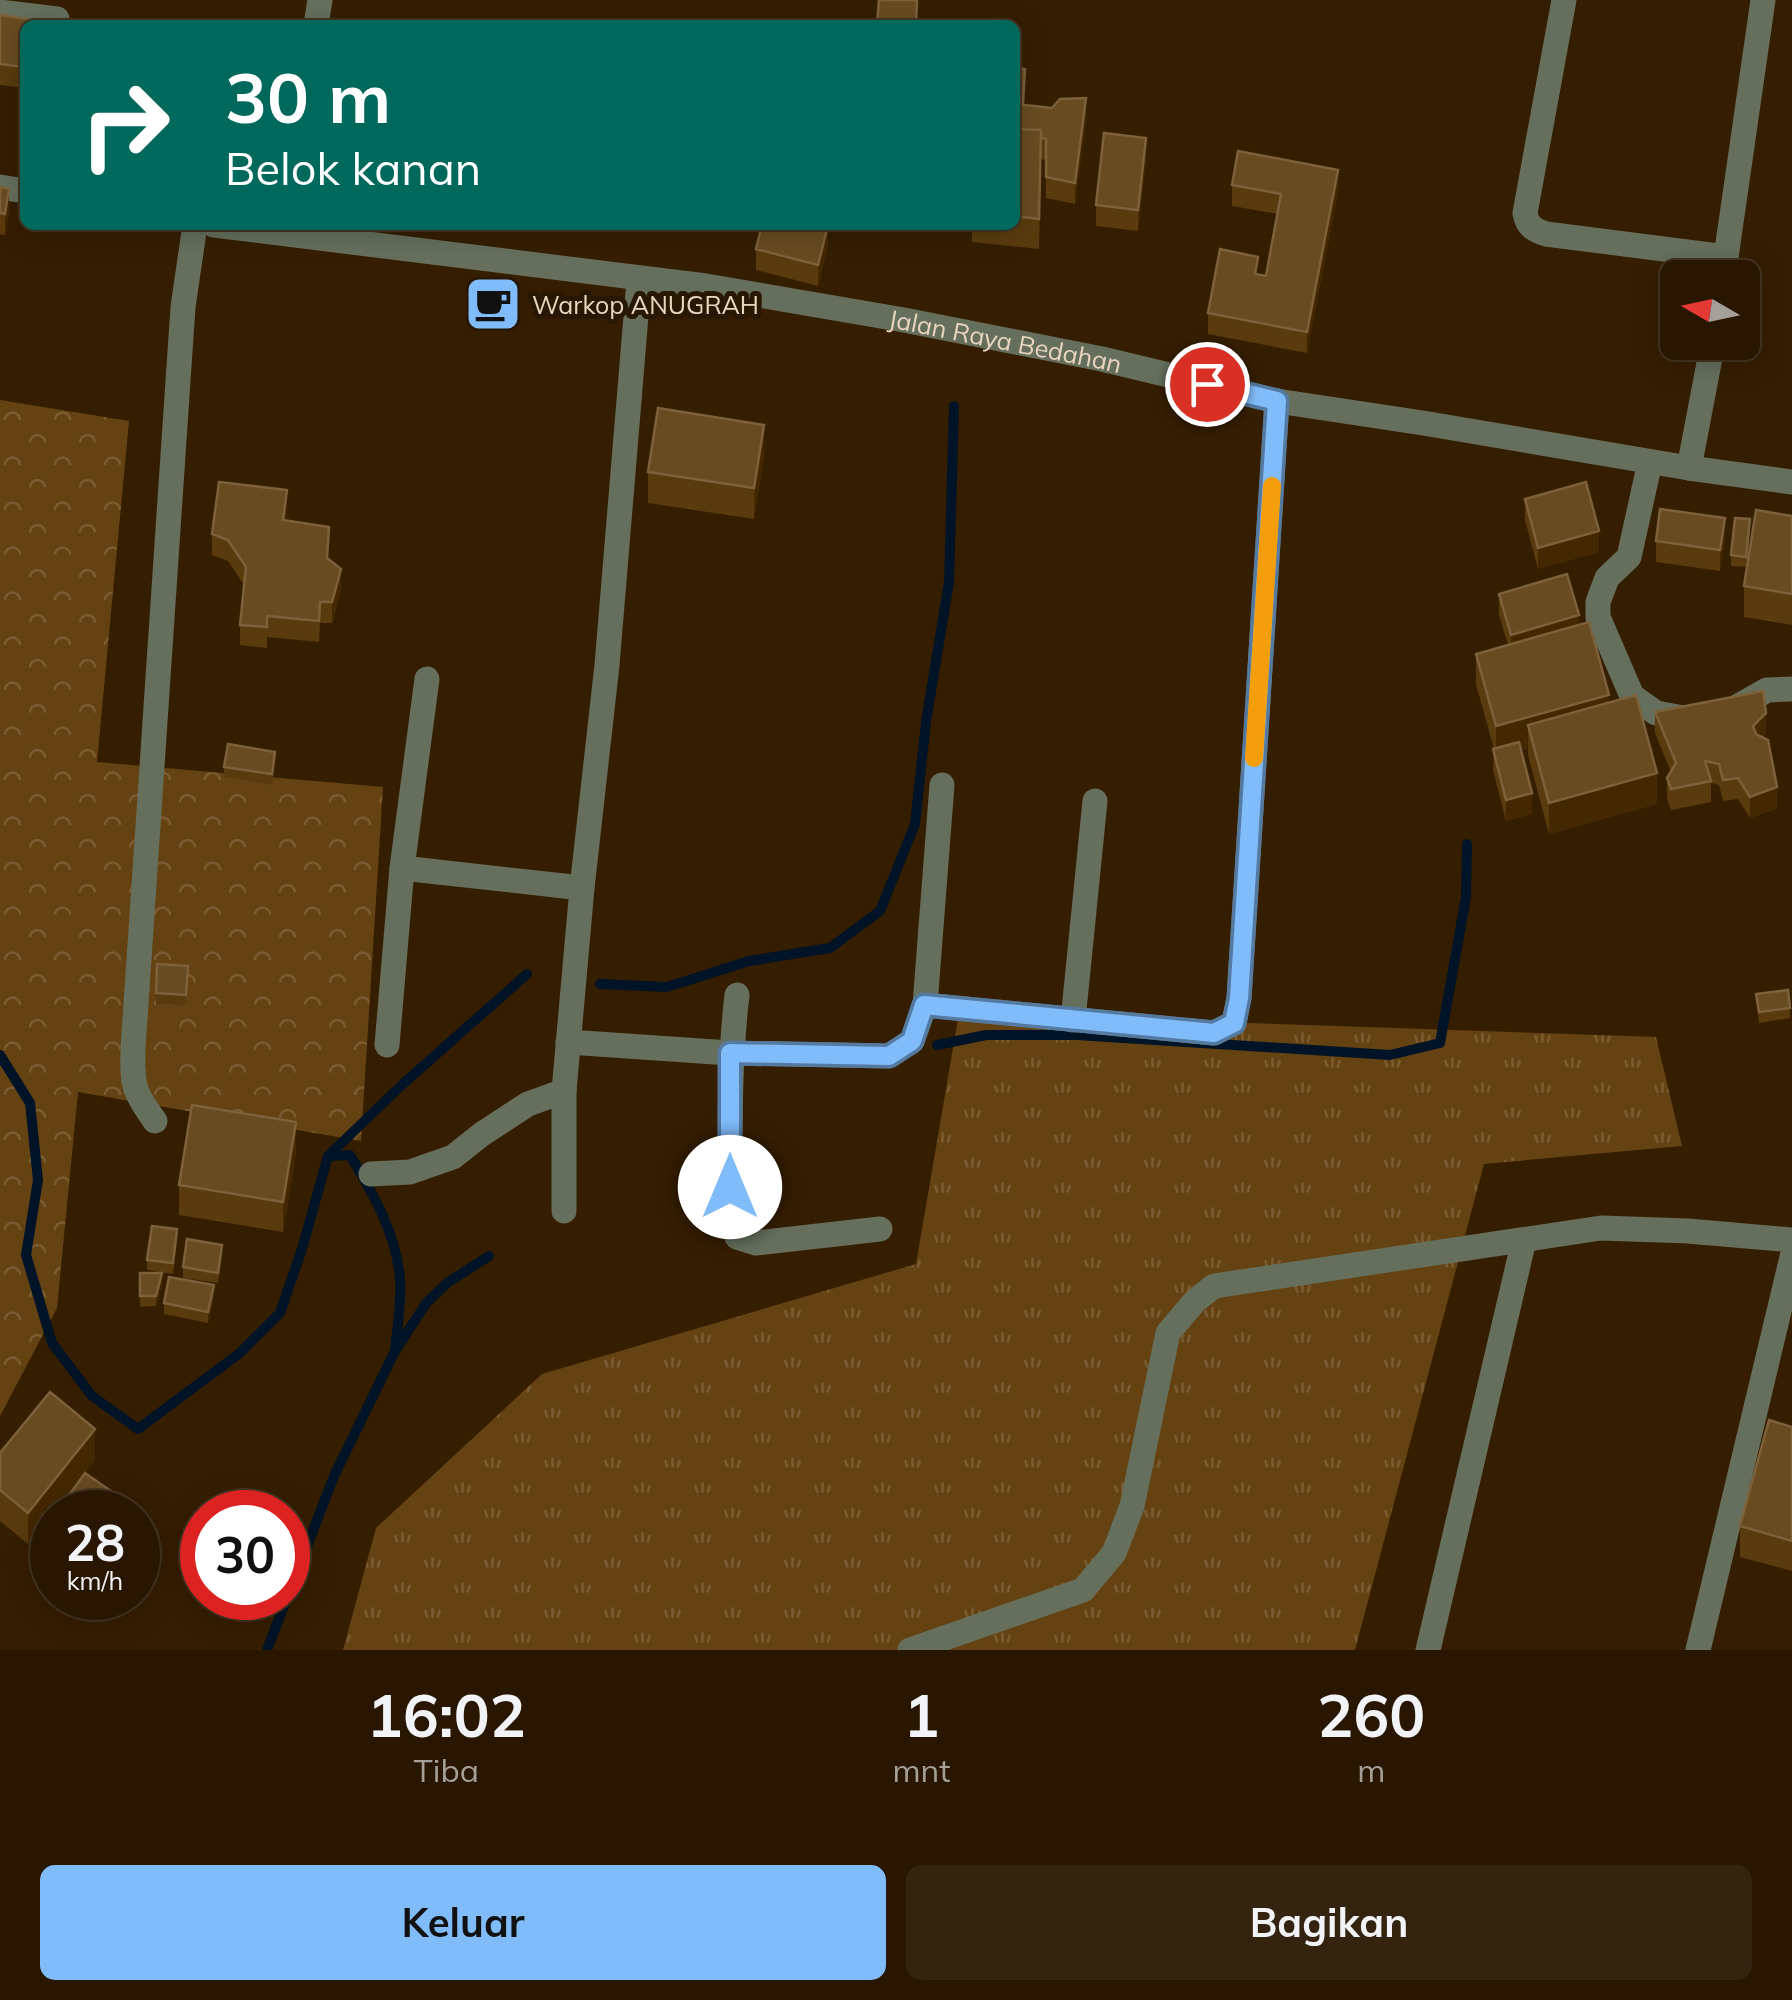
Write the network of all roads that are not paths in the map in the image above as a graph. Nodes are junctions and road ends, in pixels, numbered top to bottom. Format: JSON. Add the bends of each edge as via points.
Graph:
{"nodes":[{"id":1,"x":1564,"y":0,"type":"edge"},
{"id":2,"x":1763,"y":0,"type":"edge"},
{"id":3,"x":0,"y":12,"type":"edge"},
{"id":4,"x":57,"y":19,"type":"edge"},
{"id":5,"x":194,"y":230,"type":"edge"},
{"id":6,"x":285,"y":230,"type":"edge"},
{"id":7,"x":1687,"y":260,"type":"edge"},
{"id":8,"x":1726,"y":260,"type":"edge"},
{"id":9,"x":639,"y":280,"type":"junction"},
{"id":10,"x":1710,"y":360,"type":"edge"},
{"id":11,"x":1277,"y":401,"type":"junction"},
{"id":12,"x":1650,"y":462,"type":"junction"},
{"id":13,"x":1689,"y":468,"type":"junction"},
{"id":14,"x":1792,"y":482,"type":"edge"},
{"id":15,"x":427,"y":678,"type":"dead end"},
{"id":16,"x":1792,"y":688,"type":"edge"},
{"id":17,"x":942,"y":786,"type":"dead end"},
{"id":18,"x":1095,"y":801,"type":"dead end"},
{"id":19,"x":402,"y":868,"type":"junction"},
{"id":20,"x":582,"y":888,"type":"junction"},
{"id":21,"x":737,"y":995,"type":"dead end"},
{"id":22,"x":924,"y":1005,"type":"junction"},
{"id":23,"x":1073,"y":1020,"type":"junction"},
{"id":24,"x":568,"y":1042,"type":"junction"},
{"id":25,"x":387,"y":1045,"type":"dead end"},
{"id":26,"x":730,"y":1053,"type":"junction"},
{"id":27,"x":564,"y":1091,"type":"junction"},
{"id":28,"x":155,"y":1121,"type":"dead end"},
{"id":29,"x":372,"y":1174,"type":"dead end"},
{"id":30,"x":564,"y":1211,"type":"dead end"},
{"id":31,"x":880,"y":1229,"type":"dead end"},
{"id":32,"x":1524,"y":1240,"type":"junction"},
{"id":33,"x":1792,"y":1240,"type":"edge"},
{"id":34,"x":1792,"y":1256,"type":"edge"},
{"id":35,"x":910,"y":1650,"type":"edge"},
{"id":36,"x":1428,"y":1650,"type":"edge"},
{"id":37,"x":1698,"y":1650,"type":"edge"}],
"edges":[{"from":1,"to":7,"type":"street","via":[[1526,222],[1546,234]]},
{"from":2,"to":8,"type":"street"},
{"from":3,"to":4,"type":"street"},
{"from":5,"to":28,"type":"street","via":[[183,306],[133,1048],[136,1095]]},
{"from":6,"to":9,"type":"street","name":"Jalan Raya Bedahan"},
{"from":9,"to":11,"type":"street","name":"Jalan Raya Bedahan","via":[[904,320]]},
{"from":9,"to":20,"type":"street"},
{"from":10,"to":13,"type":"street"},
{"from":11,"to":12,"type":"street","name":"Jalan Raya Bedahan"},
{"from":11,"to":23,"type":"street","via":[[1234,1023],[1214,1033]]},
{"from":12,"to":13,"type":"street","name":"Jalan Raya Bedahan"},
{"from":12,"to":16,"type":"street","via":[[1629,557],[1607,578],[1598,602],[1598,617],[1632,696],[1656,713],[1698,721],[1767,690]]},
{"from":13,"to":14,"type":"street","name":"Jalan Raya Bedahan"},
{"from":15,"to":19,"type":"street"},
{"from":17,"to":22,"type":"street"},
{"from":18,"to":23,"type":"street"},
{"from":19,"to":20,"type":"street"},
{"from":19,"to":25,"type":"street"},
{"from":20,"to":24,"type":"street"},
{"from":21,"to":26,"type":"street"},
{"from":22,"to":23,"type":"street"},
{"from":22,"to":26,"type":"street","via":[[912,1041],[889,1056]]},
{"from":24,"to":26,"type":"street"},
{"from":24,"to":27,"type":"street"},
{"from":26,"to":31,"type":"street","via":[[730,1214],[737,1238],[756,1243]]},
{"from":27,"to":29,"type":"street","via":[[528,1104],[453,1157],[410,1172]]},
{"from":27,"to":30,"type":"street"},
{"from":32,"to":33,"type":"street","via":[[1601,1228]]},
{"from":32,"to":35,"type":"street","via":[[1214,1286],[1168,1334],[1132,1506],[1104,1566],[1083,1590]]},
{"from":32,"to":36,"type":"street"},
{"from":34,"to":37,"type":"street"}]}
